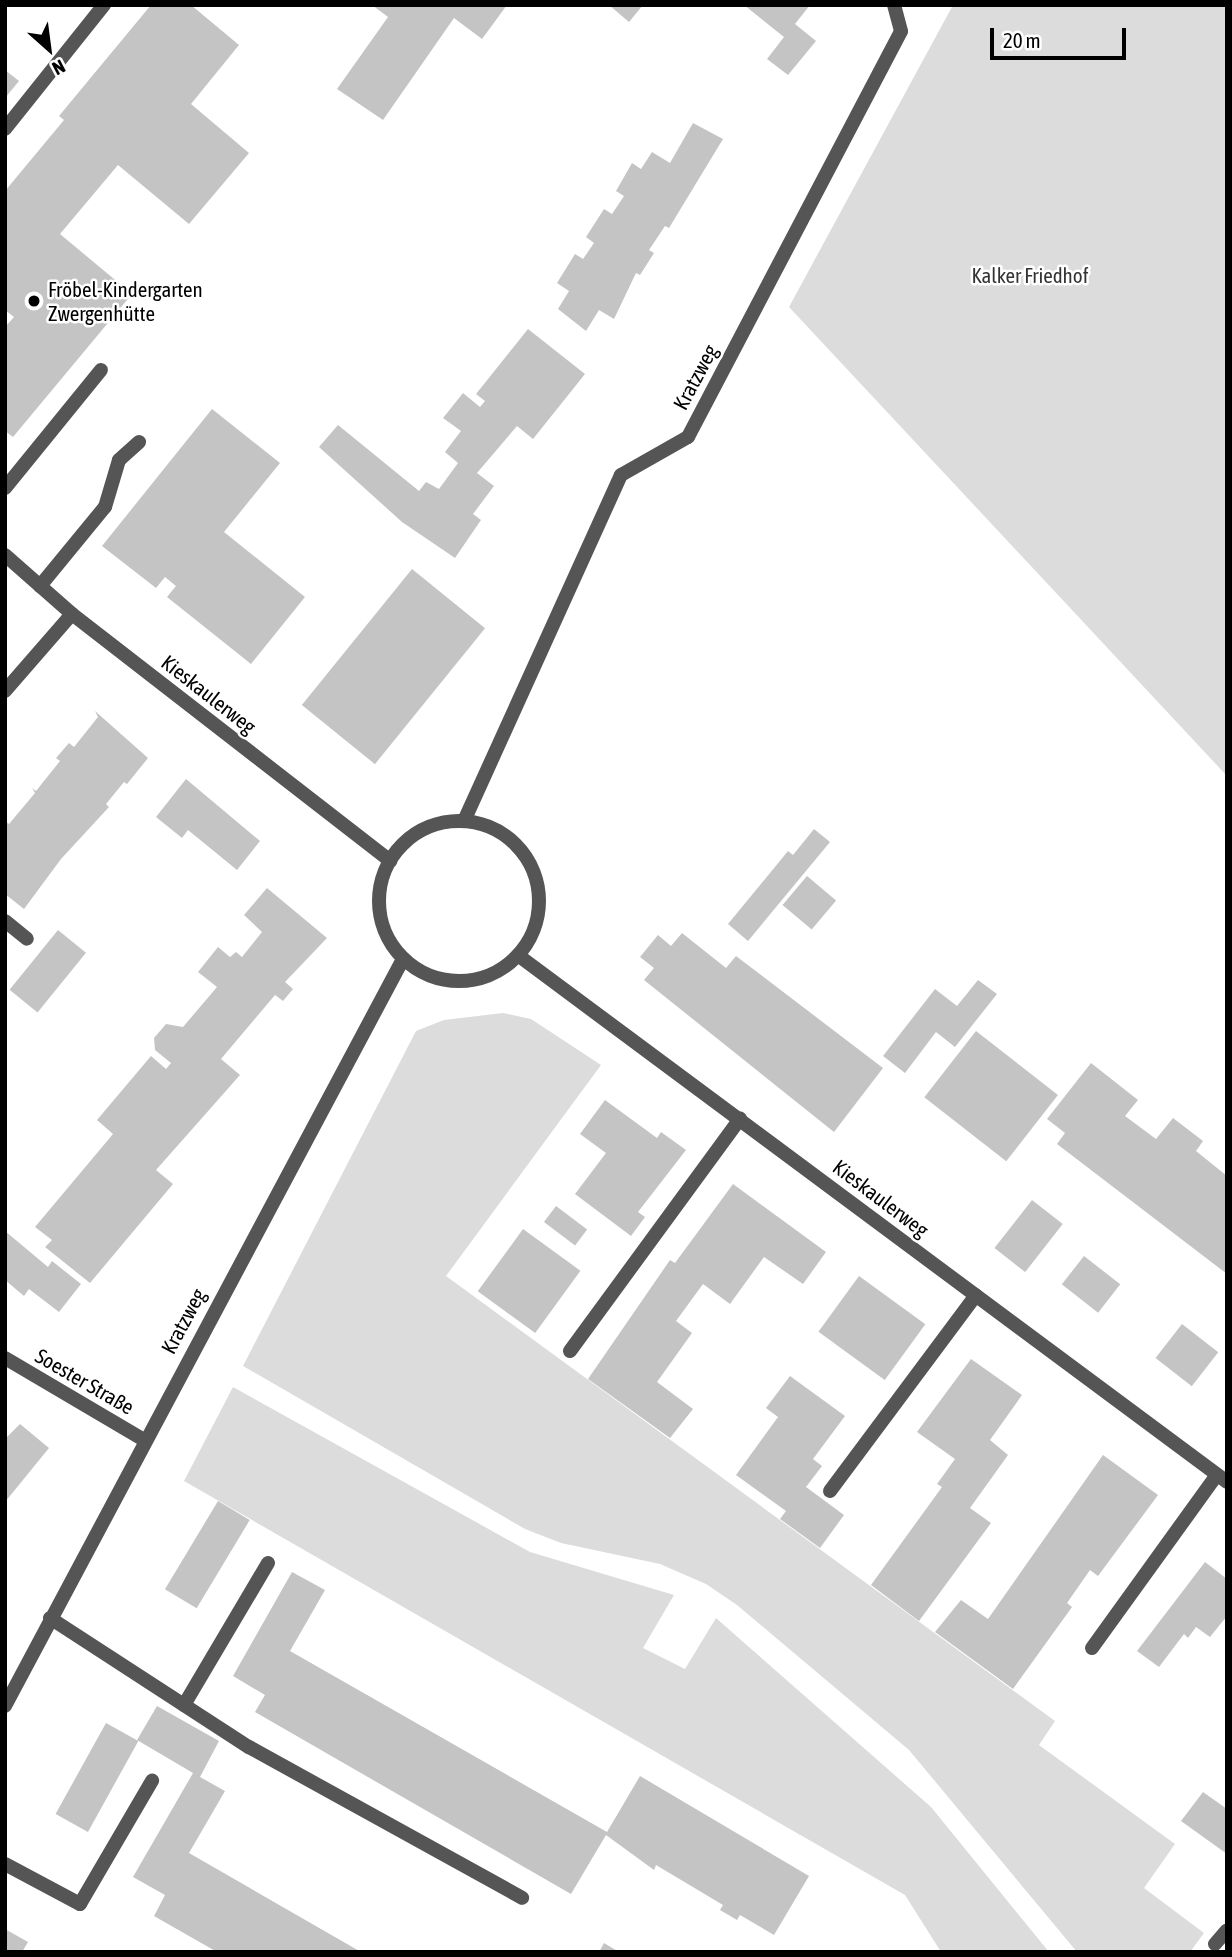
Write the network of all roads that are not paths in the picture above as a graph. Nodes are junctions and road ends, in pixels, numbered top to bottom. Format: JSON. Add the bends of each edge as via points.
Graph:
{"nodes":[{"id":1,"x":104,"y":5,"type":"edge"},
{"id":2,"x":894,"y":5,"type":"edge"},
{"id":3,"x":5,"y":129,"type":"edge"},
{"id":4,"x":102,"y":370,"type":"dead end"},
{"id":5,"x":139,"y":442,"type":"dead end"},
{"id":6,"x":5,"y":488,"type":"edge"},
{"id":7,"x":5,"y":555,"type":"edge"},
{"id":8,"x":40,"y":586,"type":"junction"},
{"id":9,"x":72,"y":614,"type":"junction"},
{"id":10,"x":5,"y":691,"type":"edge"},
{"id":11,"x":464,"y":821,"type":"junction"},
{"id":12,"x":390,"y":861,"type":"junction"},
{"id":13,"x":5,"y":921,"type":"edge"},
{"id":14,"x":27,"y":939,"type":"dead end"},
{"id":15,"x":519,"y":956,"type":"junction"},
{"id":16,"x":403,"y":959,"type":"junction"},
{"id":17,"x":740,"y":1119,"type":"junction"},
{"id":18,"x":976,"y":1295,"type":"junction"},
{"id":19,"x":570,"y":1351,"type":"dead end"},
{"id":20,"x":5,"y":1358,"type":"edge"},
{"id":21,"x":144,"y":1440,"type":"junction"},
{"id":22,"x":1222,"y":1479,"type":"edge"},
{"id":23,"x":830,"y":1490,"type":"dead end"},
{"id":24,"x":268,"y":1563,"type":"dead end"},
{"id":25,"x":50,"y":1618,"type":"junction"},
{"id":26,"x":1092,"y":1648,"type":"dead end"},
{"id":27,"x":184,"y":1705,"type":"junction"},
{"id":28,"x":5,"y":1706,"type":"edge"},
{"id":29,"x":152,"y":1781,"type":"dead end"},
{"id":30,"x":5,"y":1864,"type":"edge"},
{"id":31,"x":522,"y":1898,"type":"dead end"},
{"id":32,"x":1227,"y":1930,"type":"edge"},
{"id":33,"x":1215,"y":1944,"type":"dead end"}],
"edges":[{"from":1,"to":3,"type":"street"},
{"from":2,"to":11,"type":"street","name":"Kratzweg","via":[[901,31],[688,436],[621,475]]},
{"from":4,"to":6,"type":"street"},
{"from":5,"to":8,"type":"street","via":[[119,460],[105,506]]},
{"from":7,"to":8,"type":"street","name":"Kieskaulerweg"},
{"from":8,"to":9,"type":"street","name":"Kieskaulerweg"},
{"from":9,"to":10,"type":"street"},
{"from":9,"to":12,"type":"street","name":"Kieskaulerweg"},
{"from":11,"to":12,"type":"street","via":[[435,825],[409,839]]},
{"from":11,"to":15,"type":"street","via":[[499,831],[526,855],[539,888],[537,924]]},
{"from":12,"to":16,"type":"street","via":[[379,904],[385,933]]},
{"from":13,"to":14,"type":"street"},
{"from":15,"to":16,"type":"street","via":[[498,972],[474,981],[424,974]]},
{"from":15,"to":17,"type":"street","name":"Kieskaulerweg"},
{"from":16,"to":21,"type":"street","name":"Kratzweg"},
{"from":17,"to":18,"type":"street","name":"Kieskaulerweg"},
{"from":17,"to":19,"type":"street"},
{"from":18,"to":22,"type":"street","name":"Kieskaulerweg"},
{"from":18,"to":23,"type":"street"},
{"from":20,"to":21,"type":"street","name":"Soester Straße"},
{"from":21,"to":25,"type":"street","name":"Kratzweg"},
{"from":22,"to":26,"type":"street","name":"Kieskaulerweg"},
{"from":24,"to":27,"type":"street"},
{"from":25,"to":27,"type":"street"},
{"from":25,"to":28,"type":"street","name":"Kratzweg"},
{"from":27,"to":31,"type":"street","via":[[249,1747]]},
{"from":29,"to":30,"type":"street","via":[[80,1904]]},
{"from":32,"to":33,"type":"street"}]}
